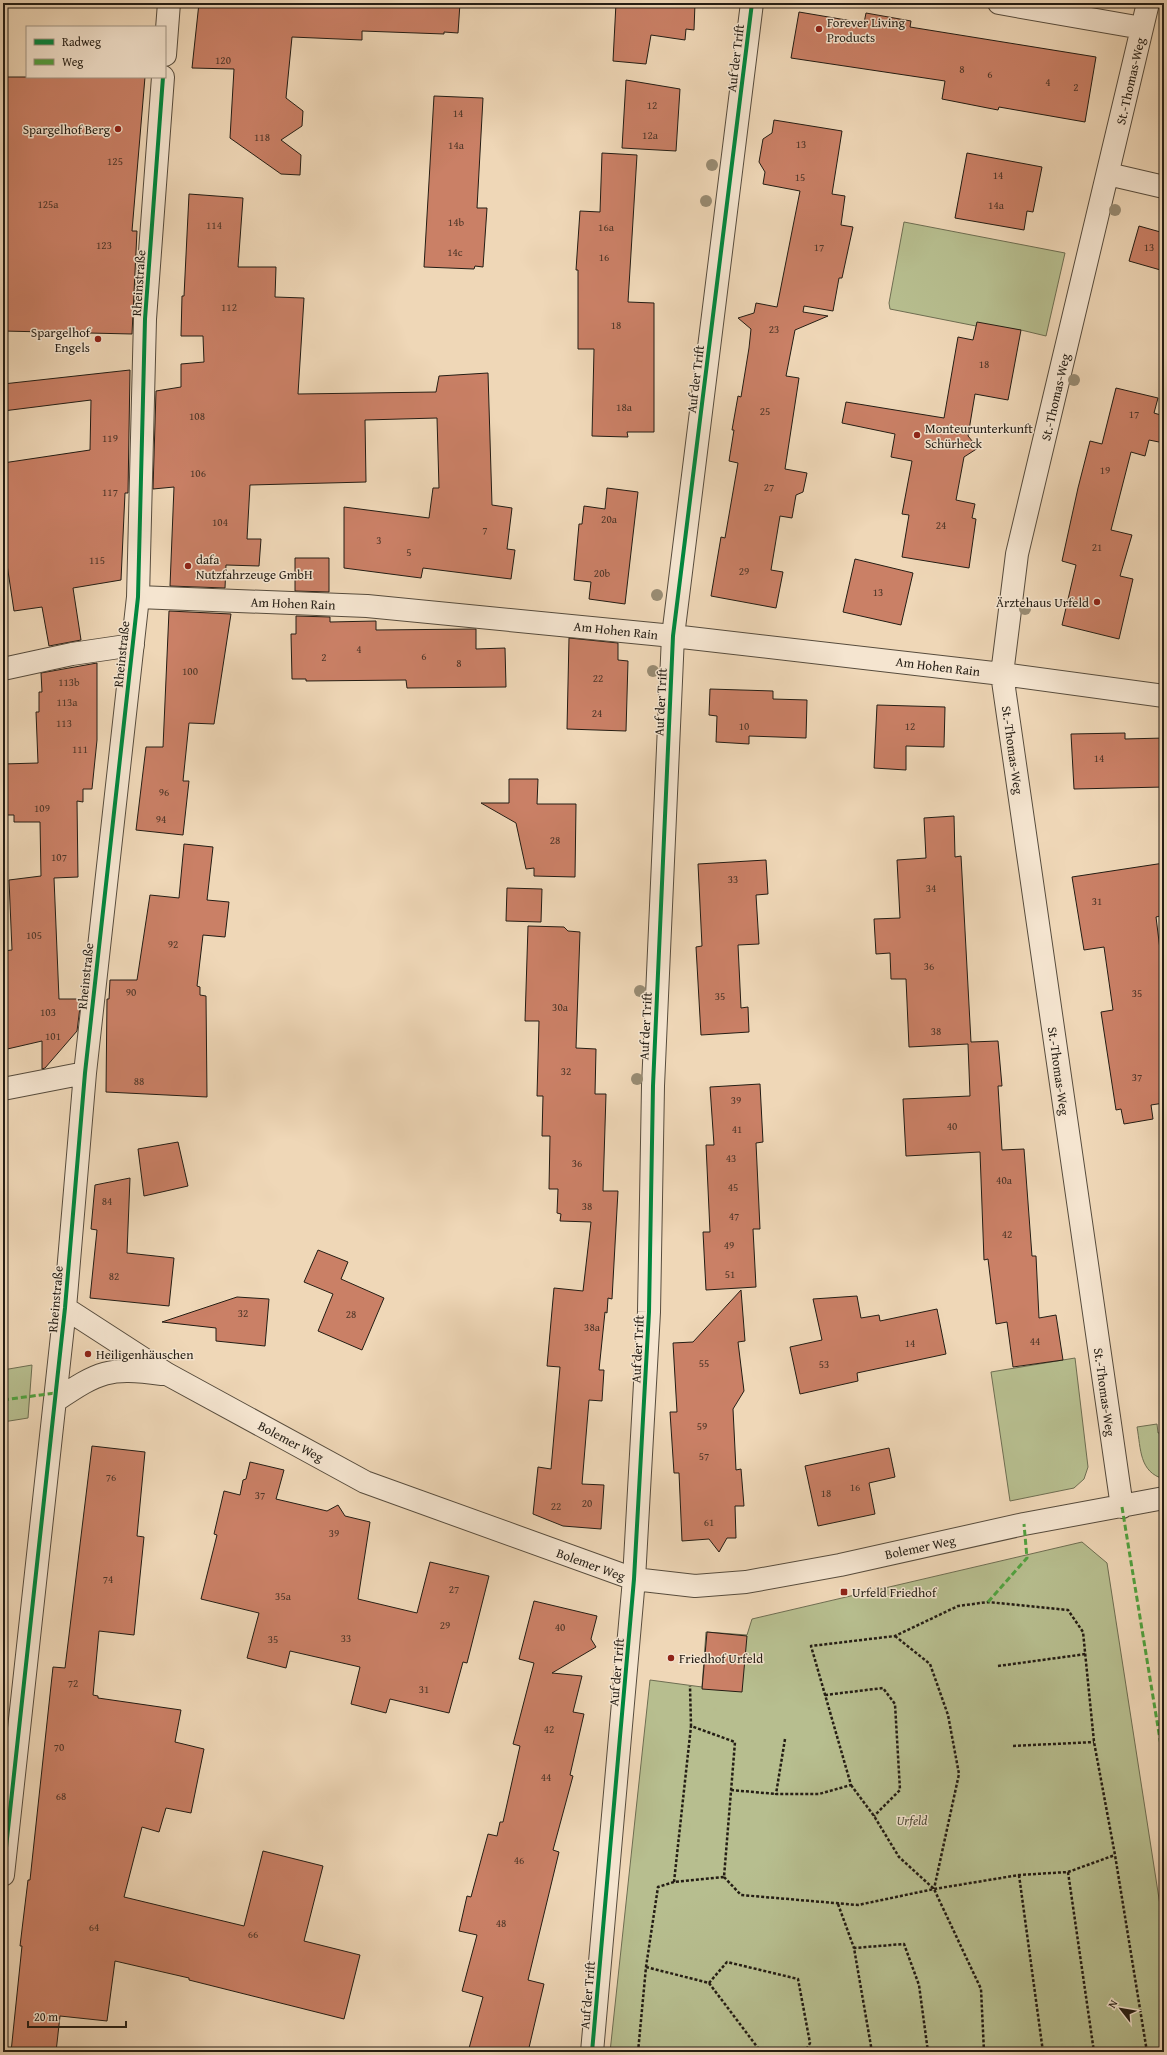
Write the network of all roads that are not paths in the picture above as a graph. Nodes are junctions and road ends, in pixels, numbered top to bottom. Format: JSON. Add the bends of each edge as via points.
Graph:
{"nodes":[{"id":1,"x":169,"y":3,"type":"edge"},
{"id":2,"x":752,"y":3,"type":"edge"},
{"id":3,"x":999,"y":3,"type":"edge"},
{"id":4,"x":1148,"y":3,"type":"edge"},
{"id":5,"x":1142,"y":28,"type":"junction"},
{"id":6,"x":166,"y":42,"type":"edge"},
{"id":7,"x":163,"y":78,"type":"edge"},
{"id":8,"x":1108,"y":174,"type":"junction"},
{"id":9,"x":1164,"y":187,"type":"edge"},
{"id":10,"x":138,"y":597,"type":"junction"},
{"id":11,"x":673,"y":636,"type":"junction"},
{"id":12,"x":132,"y":645,"type":"junction"},
{"id":13,"x":3,"y":669,"type":"edge"},
{"id":14,"x":1002,"y":674,"type":"junction"},
{"id":15,"x":1164,"y":696,"type":"edge"},
{"id":16,"x":85,"y":1073,"type":"junction"},
{"id":17,"x":3,"y":1089,"type":"edge"},
{"id":18,"x":64,"y":1308,"type":"junction"},
{"id":19,"x":167,"y":1374,"type":"junction"},
{"id":20,"x":55,"y":1401,"type":"junction"},
{"id":21,"x":1164,"y":1498,"type":"edge"},
{"id":22,"x":1122,"y":1507,"type":"junction"},
{"id":23,"x":634,"y":1579,"type":"junction"},
{"id":24,"x":3,"y":1875,"type":"edge"},
{"id":25,"x":592,"y":2052,"type":"edge"}],
"edges":[{"from":1,"to":6,"type":"street"},
{"from":2,"to":11,"type":"street","name":"Auf der Trift"},
{"from":3,"to":5,"type":"street"},
{"from":4,"to":5,"type":"street","name":"St.-Thomas-Weg"},
{"from":5,"to":8,"type":"street","name":"St.-Thomas-Weg"},
{"from":7,"to":10,"type":"street","name":"Rheinstraße","via":[[145,319]]},
{"from":8,"to":9,"type":"street"},
{"from":8,"to":14,"type":"street","name":"St.-Thomas-Weg","via":[[1017,554]]},
{"from":10,"to":11,"type":"street","name":"Am Hohen Rain","via":[[367,606]]},
{"from":10,"to":12,"type":"street","name":"Rheinstraße"},
{"from":11,"to":14,"type":"street","name":"Am Hohen Rain"},
{"from":11,"to":23,"type":"street","name":"Auf der Trift","via":[[653,1086],[649,1312]]},
{"from":12,"to":13,"type":"street","via":[[72,654]]},
{"from":12,"to":16,"type":"street","name":"Rheinstraße"},
{"from":14,"to":15,"type":"street","name":"Am Hohen Rain"},
{"from":14,"to":22,"type":"street","name":"St.-Thomas-Weg"},
{"from":16,"to":17,"type":"street"},
{"from":16,"to":18,"type":"street","name":"Rheinstraße"},
{"from":18,"to":19,"type":"street","name":"Bolemer Weg"},
{"from":18,"to":20,"type":"street","name":"Rheinstraße"},
{"from":19,"to":20,"type":"street","name":"Bolemer Weg","via":[[130,1370],[108,1371],[93,1377]]},
{"from":19,"to":23,"type":"street","name":"Bolemer Weg","via":[[366,1482]]},
{"from":20,"to":24,"type":"street","name":"Rheinstraße"},
{"from":21,"to":22,"type":"street","name":"Bolemer Weg"},
{"from":22,"to":23,"type":"street","name":"Bolemer Weg","via":[[1024,1524],[840,1565],[746,1582],[695,1586]]},
{"from":23,"to":25,"type":"street","name":"Auf der Trift"}]}
